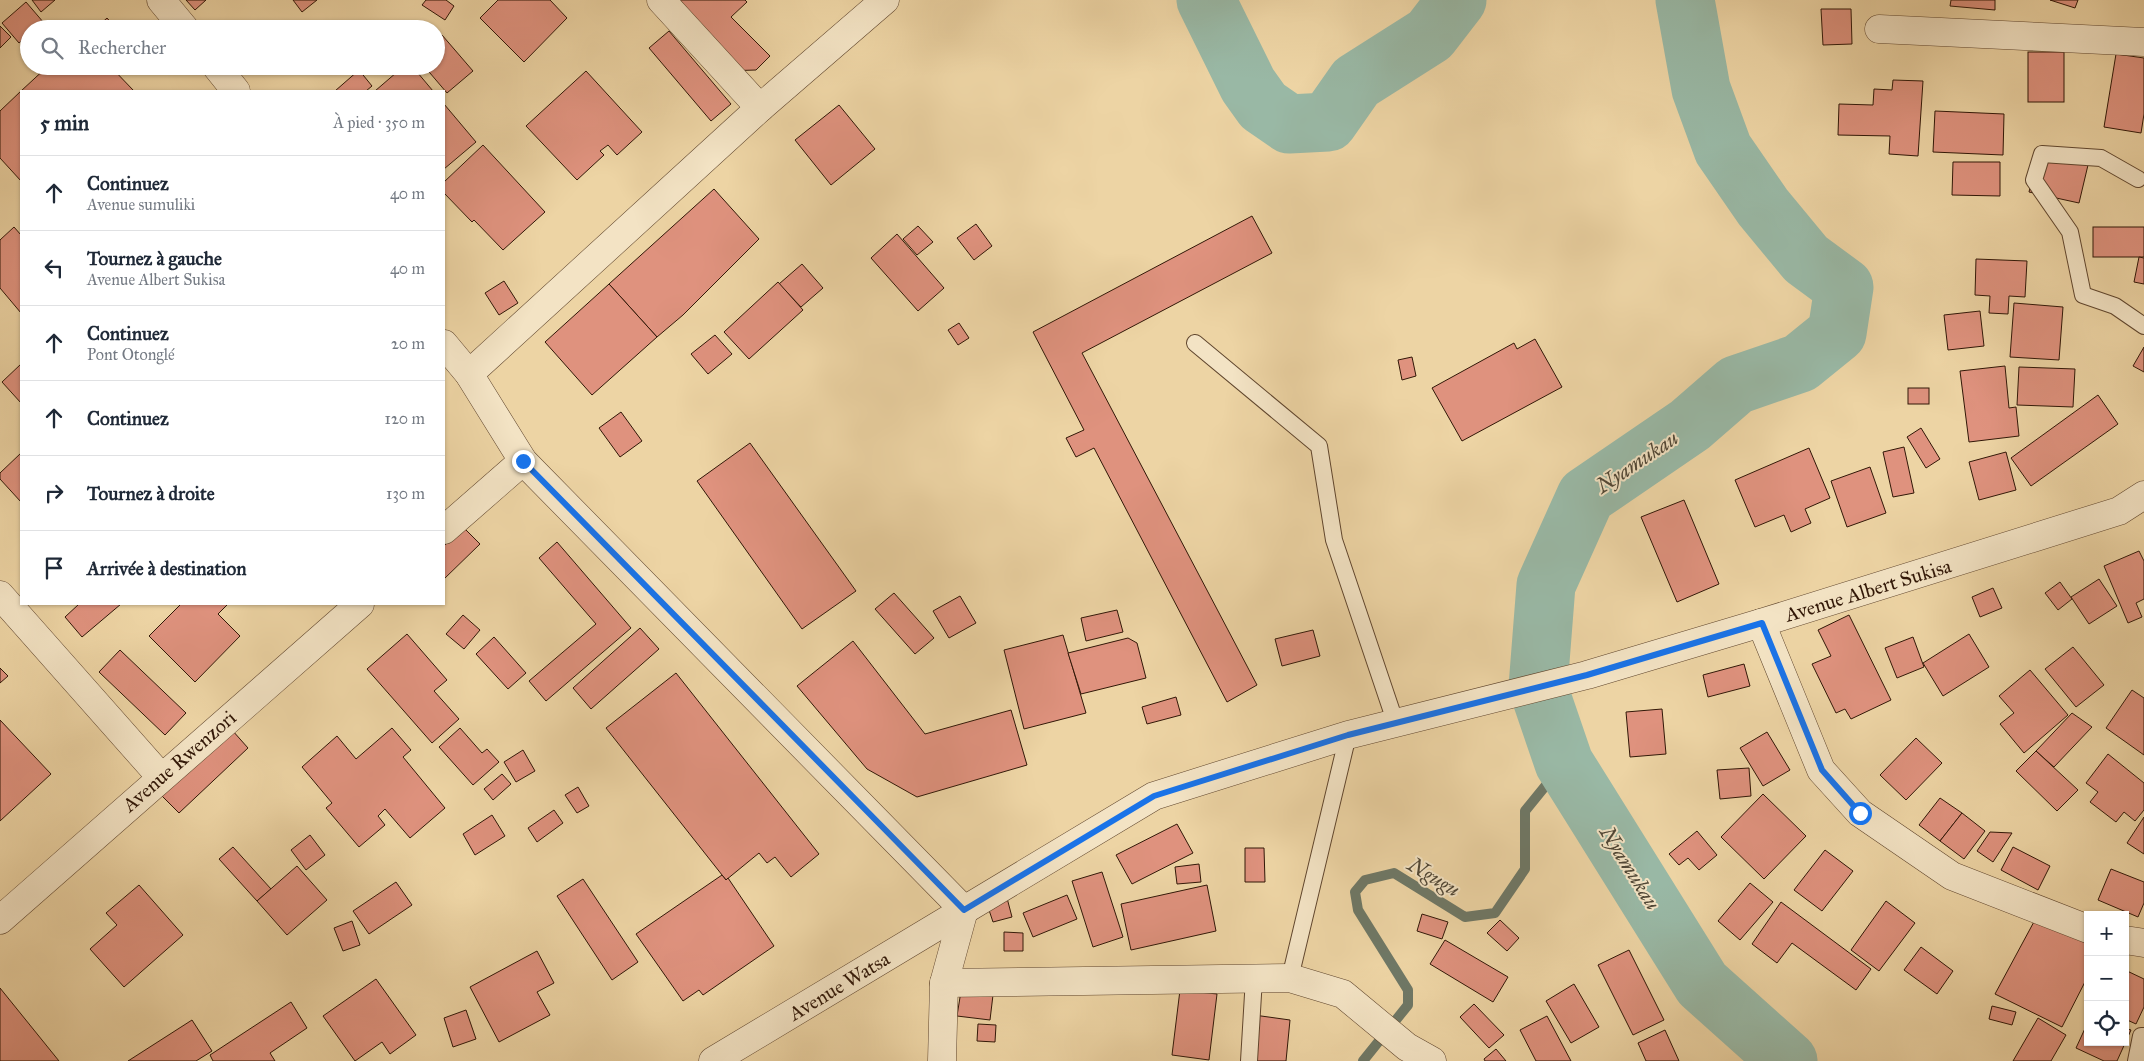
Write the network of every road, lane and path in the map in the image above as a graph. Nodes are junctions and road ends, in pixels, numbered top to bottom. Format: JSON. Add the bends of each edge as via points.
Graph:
{"nodes":[{"id":1,"x":161,"y":0,"type":"edge"},
{"id":2,"x":661,"y":0,"type":"edge"},
{"id":3,"x":885,"y":0,"type":"edge"},
{"id":4,"x":178,"y":20,"type":"edge"},
{"id":5,"x":1879,"y":29,"type":"dead end"},
{"id":6,"x":2144,"y":42,"type":"edge"},
{"id":7,"x":223,"y":75,"type":"edge"},
{"id":8,"x":235,"y":90,"type":"edge"},
{"id":9,"x":760,"y":108,"type":"junction"},
{"id":10,"x":2138,"y":179,"type":"dead end"},
{"id":11,"x":2144,"y":326,"type":"edge"},
{"id":12,"x":1195,"y":343,"type":"dead end"},
{"id":13,"x":445,"y":345,"type":"edge"},
{"id":14,"x":469,"y":374,"type":"junction"},
{"id":15,"x":523,"y":461,"type":"junction"},
{"id":16,"x":2144,"y":495,"type":"edge"},
{"id":17,"x":445,"y":529,"type":"edge"},
{"id":18,"x":0,"y":596,"type":"edge"},
{"id":19,"x":359,"y":605,"type":"edge"},
{"id":20,"x":1762,"y":623,"type":"junction"},
{"id":21,"x":1396,"y":724,"type":"junction"},
{"id":22,"x":1348,"y":735,"type":"junction"},
{"id":23,"x":161,"y":777,"type":"junction"},
{"id":24,"x":964,"y":910,"type":"junction"},
{"id":25,"x":0,"y":920,"type":"edge"},
{"id":26,"x":2084,"y":927,"type":"edge"},
{"id":27,"x":2129,"y":941,"type":"edge"},
{"id":28,"x":2144,"y":943,"type":"edge"},
{"id":29,"x":1254,"y":978,"type":"junction"},
{"id":30,"x":1290,"y":978,"type":"junction"},
{"id":31,"x":944,"y":983,"type":"junction"},
{"id":32,"x":2144,"y":1036,"type":"edge"},
{"id":33,"x":713,"y":1061,"type":"edge"},
{"id":34,"x":942,"y":1061,"type":"edge"},
{"id":35,"x":1249,"y":1061,"type":"edge"},
{"id":36,"x":1432,"y":1061,"type":"edge"},
{"id":37,"x":2136,"y":1061,"type":"edge"}],
"edges":[{"from":1,"to":4,"type":"street"},
{"from":2,"to":9,"type":"street"},
{"from":3,"to":9,"type":"street"},
{"from":5,"to":6,"type":"street"},
{"from":7,"to":8,"type":"street"},
{"from":9,"to":14,"type":"street"},
{"from":10,"to":11,"type":"lane","via":[[2101,158],[2042,154],[2034,180],[2070,232],[2083,295],[2115,306]]},
{"from":12,"to":21,"type":"lane","via":[[1319,446],[1334,540]]},
{"from":13,"to":14,"type":"street"},
{"from":14,"to":15,"type":"street"},
{"from":15,"to":17,"type":"street"},
{"from":15,"to":24,"type":"street"},
{"from":16,"to":20,"type":"street","name":"Avenue Albert Sukisa","via":[[2119,511]]},
{"from":18,"to":23,"type":"street"},
{"from":19,"to":23,"type":"street","name":"Avenue Rwenzori"},
{"from":20,"to":21,"type":"street","name":"Avenue Albert Sukisa","via":[[1587,675]]},
{"from":20,"to":26,"type":"street","via":[[1822,770],[1860,813],[1952,876]]},
{"from":21,"to":22,"type":"street","name":"Avenue Albert Sukisa"},
{"from":22,"to":24,"type":"street","name":"Avenue Watsa","via":[[1154,796]]},
{"from":22,"to":30,"type":"lane"},
{"from":23,"to":25,"type":"street","name":"Avenue Rwenzori"},
{"from":24,"to":31,"type":"street"},
{"from":24,"to":33,"type":"street","name":"Avenue Watsa"},
{"from":27,"to":28,"type":"street"},
{"from":29,"to":30,"type":"street"},
{"from":29,"to":31,"type":"street"},
{"from":29,"to":35,"type":"lane"},
{"from":30,"to":36,"type":"street","via":[[1344,994],[1407,1047]]},
{"from":31,"to":34,"type":"street"},
{"from":32,"to":37,"type":"lane","via":[[2141,1036]]}]}
